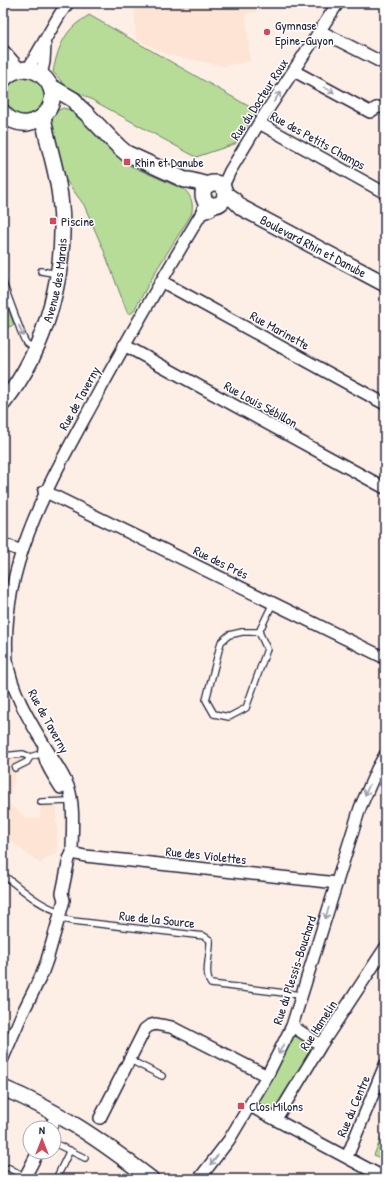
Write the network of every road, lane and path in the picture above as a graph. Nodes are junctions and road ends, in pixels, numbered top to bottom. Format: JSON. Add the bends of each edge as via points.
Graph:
{"nodes":[{"id":1,"x":68,"y":3,"type":"edge"},
{"id":2,"x":338,"y":3,"type":"edge"},
{"id":3,"x":320,"y":31,"type":"junction"},
{"id":4,"x":3,"y":53,"type":"edge"},
{"id":5,"x":385,"y":64,"type":"edge"},
{"id":6,"x":294,"y":71,"type":"junction"},
{"id":7,"x":34,"y":75,"type":"junction"},
{"id":8,"x":3,"y":80,"type":"edge"},
{"id":9,"x":77,"y":105,"type":"junction"},
{"id":10,"x":385,"y":106,"type":"edge"},
{"id":11,"x":3,"y":112,"type":"edge"},
{"id":12,"x":46,"y":112,"type":"junction"},
{"id":13,"x":25,"y":123,"type":"junction"},
{"id":14,"x":259,"y":123,"type":"junction"},
{"id":15,"x":49,"y":147,"type":"junction"},
{"id":16,"x":385,"y":192,"type":"edge"},
{"id":17,"x":213,"y":196,"type":"junction"},
{"id":18,"x":41,"y":271,"type":"dead end"},
{"id":19,"x":58,"y":274,"type":"junction"},
{"id":20,"x":161,"y":281,"type":"junction"},
{"id":21,"x":3,"y":283,"type":"edge"},
{"id":22,"x":385,"y":284,"type":"edge"},
{"id":23,"x":124,"y":345,"type":"junction"},
{"id":24,"x":35,"y":350,"type":"junction"},
{"id":25,"x":3,"y":403,"type":"edge"},
{"id":26,"x":385,"y":404,"type":"edge"},
{"id":27,"x":385,"y":488,"type":"edge"},
{"id":28,"x":44,"y":491,"type":"junction"},
{"id":29,"x":3,"y":544,"type":"edge"},
{"id":30,"x":19,"y":550,"type":"junction"},
{"id":31,"x":273,"y":603,"type":"junction"},
{"id":32,"x":4,"y":629,"type":"edge"},
{"id":33,"x":259,"y":632,"type":"junction"},
{"id":34,"x":385,"y":658,"type":"edge"},
{"id":35,"x":44,"y":745,"type":"junction"},
{"id":36,"x":385,"y":755,"type":"edge"},
{"id":37,"x":3,"y":756,"type":"edge"},
{"id":38,"x":30,"y":757,"type":"junction"},
{"id":39,"x":15,"y":768,"type":"dead end"},
{"id":40,"x":71,"y":801,"type":"junction"},
{"id":41,"x":42,"y":802,"type":"dead end"},
{"id":42,"x":72,"y":853,"type":"junction"},
{"id":43,"x":3,"y":874,"type":"edge"},
{"id":44,"x":337,"y":883,"type":"junction"},
{"id":45,"x":60,"y":915,"type":"junction"},
{"id":46,"x":385,"y":948,"type":"edge"},
{"id":47,"x":301,"y":995,"type":"junction"},
{"id":48,"x":292,"y":1026,"type":"junction"},
{"id":49,"x":321,"y":1045,"type":"junction"},
{"id":50,"x":3,"y":1056,"type":"edge"},
{"id":51,"x":130,"y":1060,"type":"junction"},
{"id":52,"x":385,"y":1065,"type":"edge"},
{"id":53,"x":162,"y":1076,"type":"dead end"},
{"id":54,"x":267,"y":1076,"type":"junction"},
{"id":55,"x":3,"y":1088,"type":"edge"},
{"id":56,"x":250,"y":1106,"type":"junction"},
{"id":57,"x":57,"y":1114,"type":"junction"},
{"id":58,"x":100,"y":1118,"type":"dead end"},
{"id":59,"x":276,"y":1119,"type":"junction"},
{"id":60,"x":54,"y":1120,"type":"edge"},
{"id":61,"x":62,"y":1146,"type":"edge"},
{"id":62,"x":70,"y":1150,"type":"junction"},
{"id":63,"x":347,"y":1157,"type":"junction"},
{"id":64,"x":86,"y":1158,"type":"dead end"},
{"id":65,"x":34,"y":1160,"type":"edge"},
{"id":66,"x":8,"y":1168,"type":"dead end"},
{"id":67,"x":25,"y":1178,"type":"edge"},
{"id":68,"x":385,"y":1178,"type":"edge"},
{"id":69,"x":56,"y":1179,"type":"edge"},
{"id":70,"x":151,"y":1179,"type":"edge"},
{"id":71,"x":199,"y":1179,"type":"edge"}],
"edges":[{"from":1,"to":7,"type":"street","via":[[45,42]]},
{"from":2,"to":3,"type":"street","name":"Rue du Docteur Roux"},
{"from":3,"to":5,"type":"street"},
{"from":3,"to":6,"type":"street","name":"Rue du Docteur Roux"},
{"from":4,"to":7,"type":"main road"},
{"from":6,"to":10,"type":"street","one_way":true,"via":[[370,112]]},
{"from":14,"to":6,"type":"street","name":"Rue du Docteur Roux","one_way":true},
{"from":7,"to":8,"type":"main road","via":[[12,72]]},
{"from":7,"to":9,"type":"main road","name":"Boulevard Rhin et Danube","via":[[74,100]]},
{"from":7,"to":12,"type":"main road","name":"Avenue des Marais","via":[[52,100]]},
{"from":9,"to":12,"type":"main road","via":[[58,105]]},
{"from":9,"to":17,"type":"main road","name":"Boulevard Rhin et Danube","via":[[126,153]]},
{"from":11,"to":13,"type":"main road","via":[[11,120]]},
{"from":12,"to":13,"type":"main road","via":[[38,120]]},
{"from":12,"to":15,"type":"main road","name":"Avenue des Marais"},
{"from":13,"to":15,"type":"main road","name":"Avenue des Marais"},
{"from":14,"to":16,"type":"street","name":"Rue des Petits Champs"},
{"from":14,"to":17,"type":"street","name":"Rue du Docteur Roux"},
{"from":15,"to":19,"type":"main road","name":"Avenue des Marais","via":[[57,175],[61,204],[62,245]]},
{"from":17,"to":20,"type":"street","name":"Rue de Taverny"},
{"from":17,"to":22,"type":"main road","name":"Boulevard Rhin et Danube","via":[[231,206],[242,208]]},
{"from":18,"to":19,"type":"lane"},
{"from":19,"to":24,"type":"main road","name":"Avenue des Marais","via":[[46,322]]},
{"from":20,"to":23,"type":"street","name":"Rue de Taverny"},
{"from":20,"to":26,"type":"street","name":"Rue Marinette"},
{"from":21,"to":24,"type":"lane","one_way":true,"via":[[23,337]]},
{"from":23,"to":27,"type":"street","name":"Rue Louis Sébillon"},
{"from":23,"to":28,"type":"street","name":"Rue de Taverny"},
{"from":24,"to":25,"type":"main road","name":"Avenue des Marais","via":[[18,383]]},
{"from":28,"to":30,"type":"street","name":"Rue de Taverny"},
{"from":28,"to":31,"type":"street","name":"Rue des Prés"},
{"from":29,"to":30,"type":"street"},
{"from":30,"to":32,"type":"street","name":"Rue de Taverny"},
{"from":31,"to":33,"type":"lane"},
{"from":31,"to":34,"type":"street","name":"Rue des Prés"},
{"from":32,"to":35,"type":"street","name":"Rue de Taverny","via":[[7,662],[12,680],[22,706]]},
{"from":33,"to":33,"type":"lane","via":[[229,635],[221,642],[206,700],[214,714],[229,717],[246,708],[267,649]]},
{"from":35,"to":38,"type":"lane","via":[[40,754]]},
{"from":35,"to":40,"type":"street","name":"Rue de Taverny","via":[[59,777],[68,785]]},
{"from":36,"to":44,"type":"street","name":"Rue du Plessis-Bouchard","one_way":true,"via":[[360,808]]},
{"from":37,"to":38,"type":"lane","via":[[23,754]]},
{"from":38,"to":39,"type":"lane","via":[[27,762]]},
{"from":40,"to":41,"type":"lane"},
{"from":40,"to":42,"type":"street","name":"Rue de Taverny"},
{"from":42,"to":44,"type":"street","name":"Rue des Violettes"},
{"from":42,"to":45,"type":"street","name":"Rue de Taverny","via":[[69,859],[69,877],[62,893],[64,900]]},
{"from":43,"to":45,"type":"lane"},
{"from":44,"to":47,"type":"street","name":"Rue du Plessis-Bouchard","one_way":true},
{"from":45,"to":47,"type":"lane","name":"Rue de la Source","via":[[73,921],[204,936],[210,940],[207,978],[211,984]]},
{"from":45,"to":50,"type":"street","name":"Rue de Taverny","via":[[42,974]]},
{"from":46,"to":49,"type":"street","name":"Rue Hamelin"},
{"from":47,"to":48,"type":"street","name":"Rue du Plessis-Bouchard"},
{"from":48,"to":49,"type":"street"},
{"from":48,"to":54,"type":"street","name":"Rue du Plessis-Bouchard","one_way":true},
{"from":49,"to":59,"type":"street","name":"Rue Hamelin"},
{"from":51,"to":53,"type":"lane"},
{"from":51,"to":54,"type":"street","via":[[145,1029],[152,1025],[160,1025],[172,1027]]},
{"from":51,"to":58,"type":"street"},
{"from":52,"to":63,"type":"street","name":"Rue du Centre"},
{"from":54,"to":56,"type":"street","name":"Rue du Plessis-Bouchard"},
{"from":55,"to":57,"type":"main road"},
{"from":56,"to":59,"type":"street"},
{"from":56,"to":71,"type":"street","name":"Rue du Plessis-Bouchard","one_way":true,"via":[[229,1140]]},
{"from":57,"to":60,"type":"street"},
{"from":57,"to":70,"type":"main road","via":[[93,1136]]},
{"from":59,"to":63,"type":"street"},
{"from":61,"to":62,"type":"lane"},
{"from":62,"to":64,"type":"lane"},
{"from":62,"to":69,"type":"lane"},
{"from":63,"to":68,"type":"street"},
{"from":65,"to":67,"type":"street"},
{"from":66,"to":67,"type":"lane"}]}
